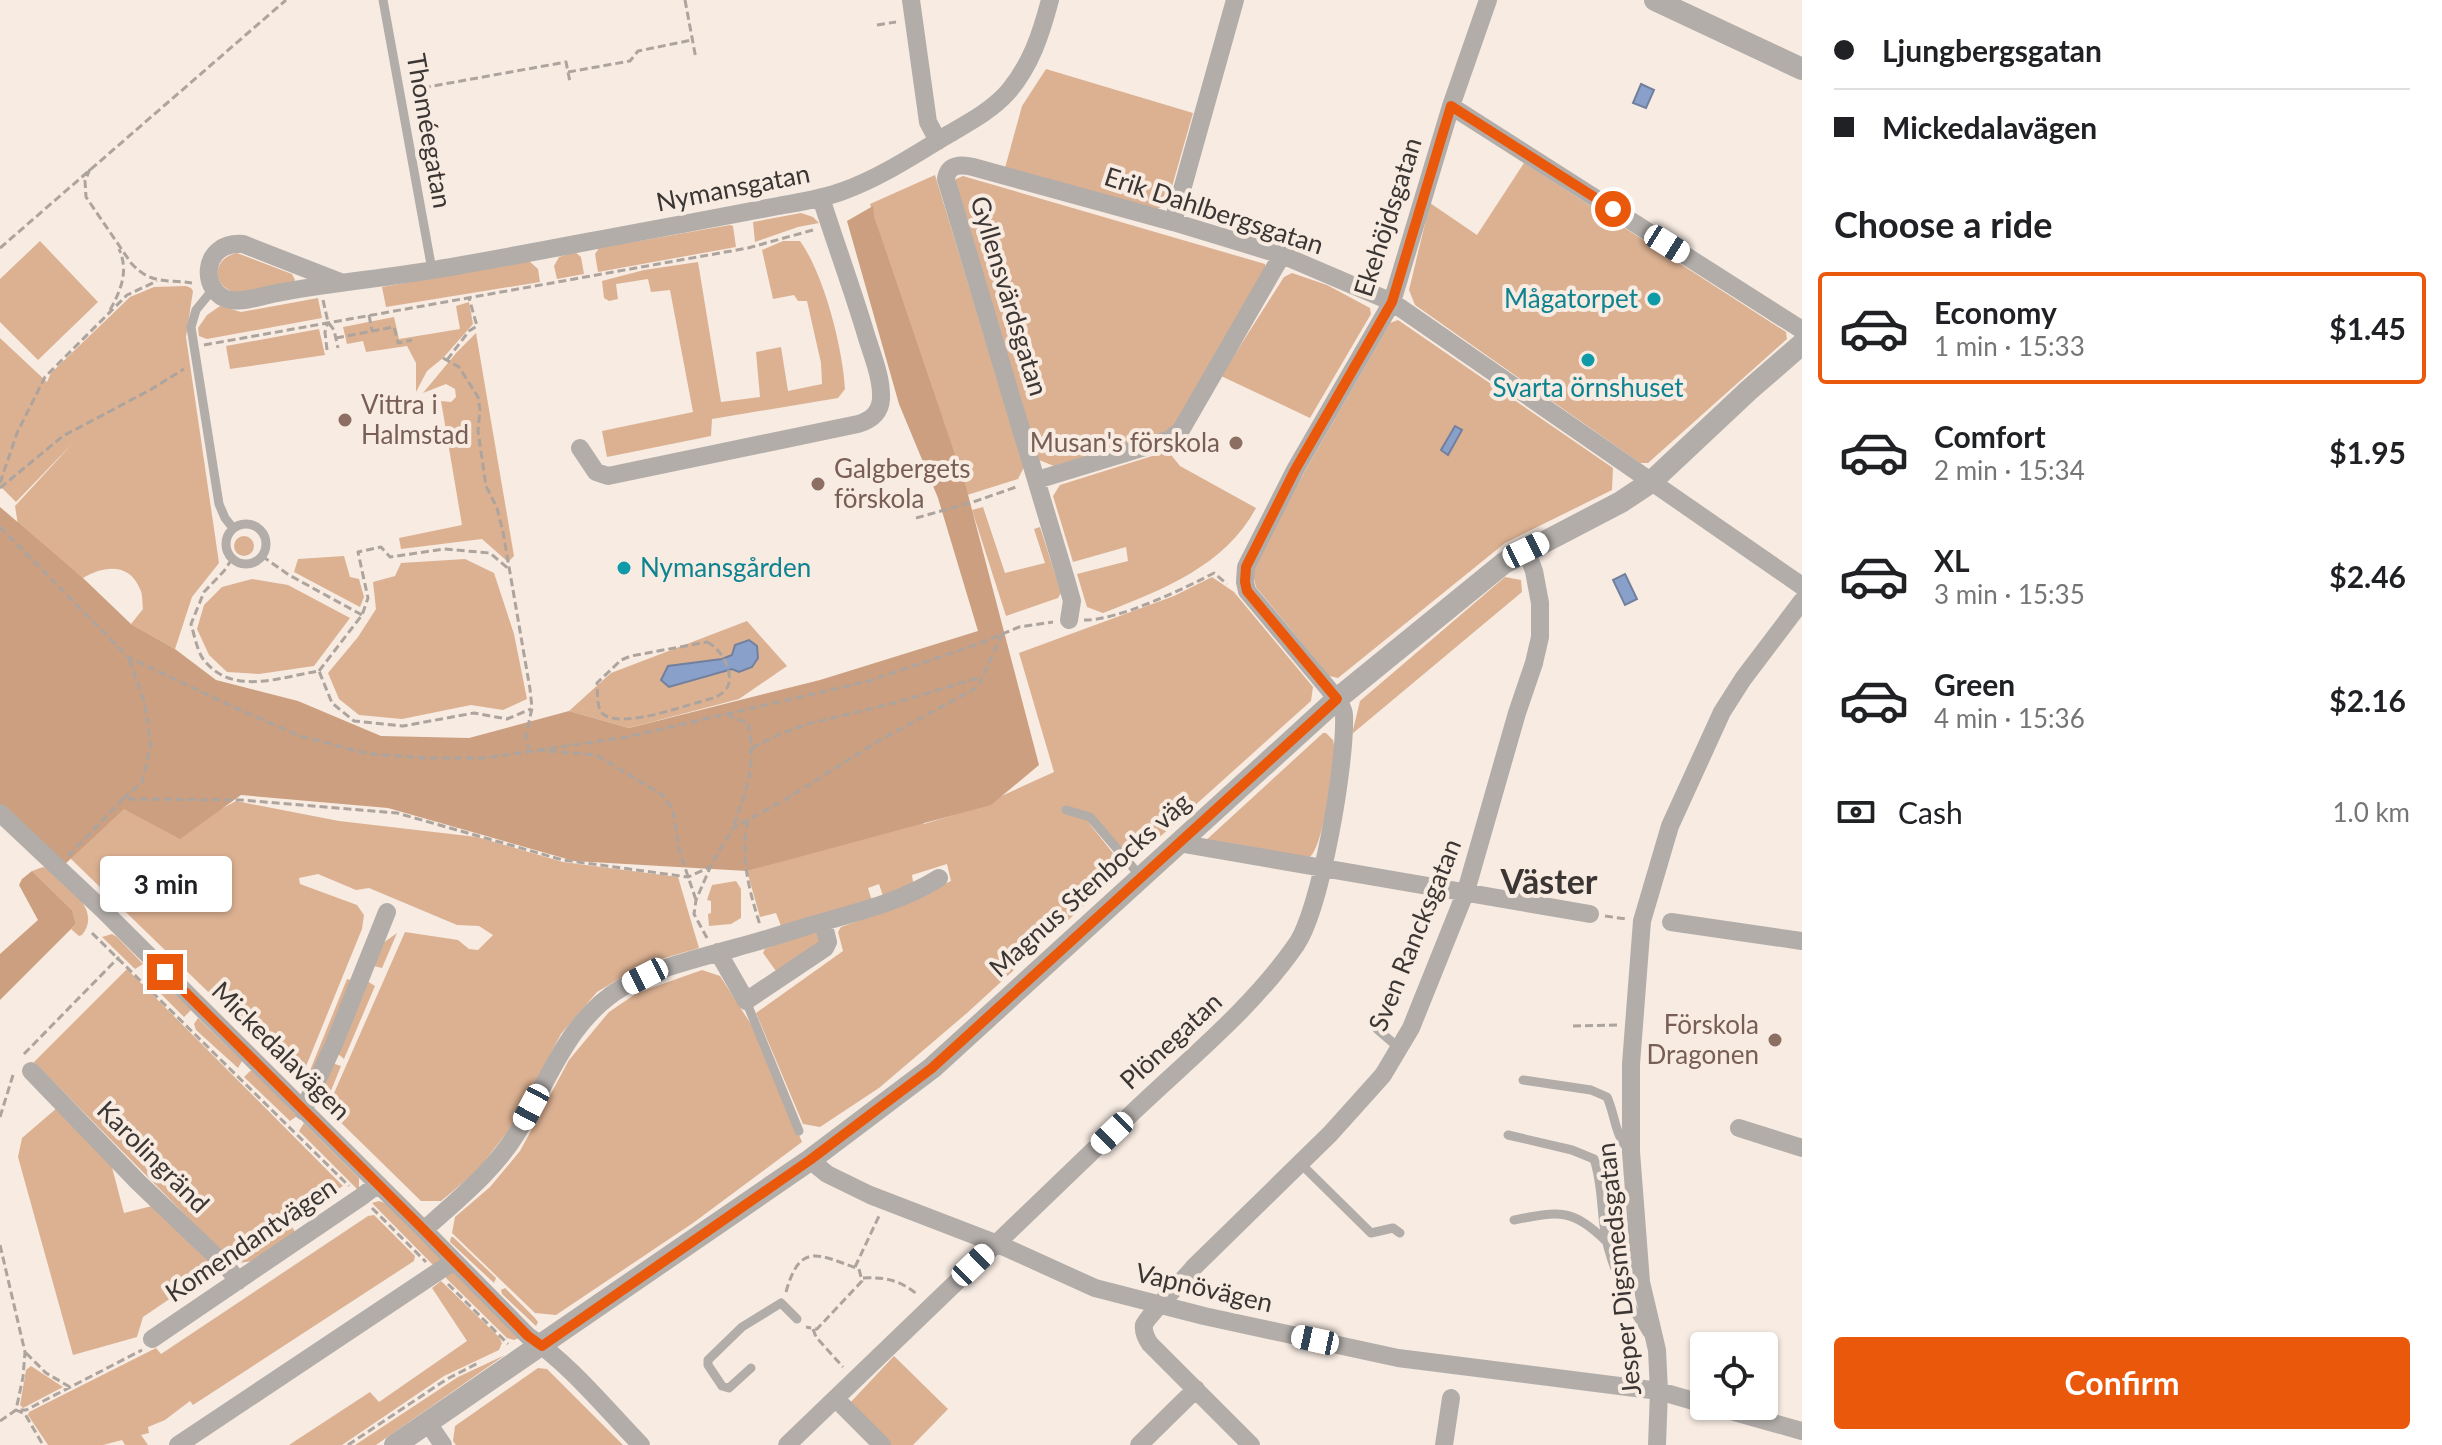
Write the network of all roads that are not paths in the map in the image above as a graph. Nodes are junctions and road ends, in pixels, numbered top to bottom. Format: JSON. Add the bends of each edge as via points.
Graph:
{"nodes":[{"id":1,"x":383,"y":0,"type":"edge"},
{"id":2,"x":911,"y":0,"type":"edge"},
{"id":3,"x":1050,"y":0,"type":"edge"},
{"id":4,"x":1235,"y":0,"type":"edge"},
{"id":5,"x":1488,"y":0,"type":"edge"},
{"id":6,"x":1655,"y":0,"type":"edge"},
{"id":7,"x":1802,"y":69,"type":"edge"},
{"id":8,"x":1451,"y":106,"type":"junction"},
{"id":9,"x":938,"y":141,"type":"junction"},
{"id":10,"x":947,"y":173,"type":"joint"},
{"id":11,"x":821,"y":198,"type":"junction"},
{"id":12,"x":1173,"y":222,"type":"junction"},
{"id":13,"x":1282,"y":255,"type":"junction"},
{"id":14,"x":432,"y":270,"type":"junction"},
{"id":15,"x":340,"y":282,"type":"junction"},
{"id":16,"x":214,"y":288,"type":"junction"},
{"id":17,"x":1392,"y":302,"type":"junction"},
{"id":18,"x":1802,"y":330,"type":"edge"},
{"id":19,"x":1802,"y":344,"type":"edge"},
{"id":20,"x":580,"y":448,"type":"dead end"},
{"id":21,"x":1037,"y":480,"type":"junction"},
{"id":22,"x":1651,"y":482,"type":"junction"},
{"id":23,"x":233,"y":528,"type":"junction"},
{"id":24,"x":1526,"y":550,"type":"junction"},
{"id":25,"x":1802,"y":586,"type":"edge"},
{"id":26,"x":1802,"y":601,"type":"edge"},
{"id":27,"x":1069,"y":620,"type":"road end"},
{"id":28,"x":1337,"y":699,"type":"junction"},
{"id":29,"x":1066,"y":810,"type":"dead end"},
{"id":30,"x":0,"y":813,"type":"edge"},
{"id":31,"x":1178,"y":843,"type":"junction"},
{"id":32,"x":1322,"y":868,"type":"junction"},
{"id":33,"x":1141,"y":877,"type":"junction"},
{"id":34,"x":939,"y":878,"type":"dead end"},
{"id":35,"x":1466,"y":891,"type":"junction"},
{"id":36,"x":387,"y":912,"type":"dead end"},
{"id":37,"x":1590,"y":914,"type":"road end"},
{"id":38,"x":823,"y":922,"type":"junction"},
{"id":39,"x":1671,"y":922,"type":"dead end"},
{"id":40,"x":1802,"y":941,"type":"edge"},
{"id":41,"x":715,"y":949,"type":"junction"},
{"id":42,"x":746,"y":1001,"type":"junction"},
{"id":43,"x":1377,"y":1029,"type":"dead end"},
{"id":44,"x":1399,"y":1048,"type":"junction"},
{"id":45,"x":21,"y":1068,"type":"road end"},
{"id":46,"x":1523,"y":1080,"type":"dead end"},
{"id":47,"x":303,"y":1111,"type":"junction"},
{"id":48,"x":1739,"y":1128,"type":"dead end"},
{"id":49,"x":799,"y":1131,"type":"dead end"},
{"id":50,"x":1508,"y":1135,"type":"dead end"},
{"id":51,"x":1802,"y":1148,"type":"edge"},
{"id":52,"x":1631,"y":1152,"type":"junction"},
{"id":53,"x":810,"y":1160,"type":"junction"},
{"id":54,"x":1299,"y":1162,"type":"junction"},
{"id":55,"x":378,"y":1184,"type":"junction"},
{"id":56,"x":1514,"y":1220,"type":"dead end"},
{"id":57,"x":424,"y":1230,"type":"junction"},
{"id":58,"x":1400,"y":1233,"type":"dead end"},
{"id":59,"x":1607,"y":1242,"type":"junction"},
{"id":60,"x":996,"y":1243,"type":"junction"},
{"id":61,"x":454,"y":1261,"type":"junction"},
{"id":62,"x":238,"y":1281,"type":"junction"},
{"id":63,"x":1162,"y":1304,"type":"junction"},
{"id":64,"x":797,"y":1319,"type":"road end"},
{"id":65,"x":152,"y":1339,"type":"road end"},
{"id":66,"x":542,"y":1346,"type":"junction"},
{"id":67,"x":1657,"y":1350,"type":"junction"},
{"id":68,"x":751,"y":1368,"type":"dead end"},
{"id":69,"x":1196,"y":1389,"type":"junction"},
{"id":70,"x":1659,"y":1391,"type":"junction"},
{"id":71,"x":1451,"y":1398,"type":"dead end"},
{"id":72,"x":836,"y":1399,"type":"junction"},
{"id":73,"x":1690,"y":1400,"type":"edge"},
{"id":74,"x":1763,"y":1420,"type":"edge"},
{"id":75,"x":428,"y":1423,"type":"junction"},
{"id":76,"x":1802,"y":1431,"type":"edge"},
{"id":77,"x":178,"y":1445,"type":"edge"},
{"id":78,"x":395,"y":1445,"type":"edge"},
{"id":79,"x":443,"y":1445,"type":"edge"},
{"id":80,"x":641,"y":1445,"type":"edge"},
{"id":81,"x":787,"y":1445,"type":"edge"},
{"id":82,"x":882,"y":1445,"type":"edge"},
{"id":83,"x":1139,"y":1445,"type":"edge"},
{"id":84,"x":1251,"y":1445,"type":"edge"},
{"id":85,"x":1444,"y":1445,"type":"edge"},
{"id":86,"x":1657,"y":1445,"type":"edge"}],
"edges":[{"from":1,"to":14,"type":"lane","name":"Thoméegatan"},
{"from":2,"to":9,"type":"street","via":[[928,122]]},
{"from":3,"to":9,"type":"street","name":"Nymansgatan","via":[[1039,41],[1007,93]]},
{"from":4,"to":12,"type":"street"},
{"from":5,"to":8,"type":"street","name":"Ekehöjdsgatan"},
{"from":6,"to":7,"type":"street"},
{"from":8,"to":17,"type":"street","name":"Ekehöjdsgatan"},
{"from":8,"to":18,"type":"street"},
{"from":9,"to":11,"type":"street","name":"Nymansgatan","via":[[877,177]]},
{"from":10,"to":12,"type":"street","name":"Erik Dahlbergsgatan","via":[[964,165]]},
{"from":10,"to":21,"type":"street","name":"Gyllensvärdsgatan"},
{"from":11,"to":14,"type":"street","name":"Nymansgatan"},
{"from":11,"to":20,"type":"street","via":[[879,381],[881,398],[873,417],[608,476],[596,472]]},
{"from":12,"to":13,"type":"street","name":"Erik Dahlbergsgatan"},
{"from":13,"to":17,"type":"street","name":"Erik Dahlbergsgatan"},
{"from":13,"to":21,"type":"street","via":[[1181,430],[1170,439]]},
{"from":14,"to":15,"type":"street","name":"Nymansgatan"},
{"from":15,"to":16,"type":"street","name":"Nymansgatan","via":[[247,300],[229,300]]},
{"from":15,"to":16,"type":"street","name":"Nymansgatan","via":[[228,243],[210,260],[207,270]]},
{"from":16,"to":23,"type":"lane","via":[[196,310],[191,327],[219,504]]},
{"from":17,"to":22,"type":"street","name":"Erik Dahlbergsgatan"},
{"from":17,"to":28,"type":"street","name":"Ekehöjdsgatan","via":[[1246,567],[1247,591]]},
{"from":19,"to":22,"type":"street","name":"Magnus Stenbocks väg"},
{"from":21,"to":27,"type":"street","name":"Gyllensvärdsgatan","via":[[1072,601]]},
{"from":22,"to":24,"type":"street","name":"Magnus Stenbocks väg"},
{"from":22,"to":25,"type":"street","name":"Erik Dahlbergsgatan"},
{"from":23,"to":23,"type":"lane","via":[[226,540],[232,559],[244,564],[257,561],[265,537],[257,527]]},
{"from":24,"to":28,"type":"street","name":"Magnus Stenbocks väg","via":[[1478,582]]},
{"from":24,"to":35,"type":"street","name":"Sven Rancksgatan","via":[[1540,603],[1540,637]]},
{"from":26,"to":52,"type":"street","name":"Jesper Digsmedsgatan","via":[[1722,712],[1670,826],[1642,921],[1631,1064]]},
{"from":28,"to":31,"type":"street","name":"Magnus Stenbocks väg"},
{"from":28,"to":32,"type":"street","name":"Plönegatan","via":[[1344,712],[1340,770]]},
{"from":29,"to":33,"type":"lane","via":[[1090,817]]},
{"from":30,"to":47,"type":"street","name":"Mickedalavägen"},
{"from":31,"to":32,"type":"street"},
{"from":31,"to":33,"type":"street","name":"Magnus Stenbocks väg"},
{"from":32,"to":35,"type":"street"},
{"from":32,"to":60,"type":"street","name":"Plönegatan","via":[[1299,941],[1272,977]]},
{"from":33,"to":53,"type":"street","name":"Magnus Stenbocks väg","via":[[932,1068]]},
{"from":34,"to":38,"type":"street","via":[[886,904]]},
{"from":35,"to":37,"type":"street"},
{"from":35,"to":44,"type":"street","name":"Sven Rancksgatan"},
{"from":36,"to":47,"type":"street"},
{"from":38,"to":41,"type":"street"},
{"from":38,"to":42,"type":"street","via":[[825,948]]},
{"from":39,"to":40,"type":"street"},
{"from":41,"to":42,"type":"street"},
{"from":41,"to":57,"type":"street","via":[[622,987],[592,1010],[559,1055],[517,1134]]},
{"from":42,"to":49,"type":"lane"},
{"from":43,"to":44,"type":"lane"},
{"from":44,"to":54,"type":"street","name":"Sven Rancksgatan","via":[[1383,1075]]},
{"from":45,"to":62,"type":"street","name":"Karolingränd"},
{"from":46,"to":52,"type":"lane","via":[[1607,1097],[1620,1142]]},
{"from":47,"to":55,"type":"street","name":"Mickedalavägen"},
{"from":48,"to":51,"type":"street"},
{"from":50,"to":59,"type":"lane","via":[[1594,1159]]},
{"from":52,"to":67,"type":"street","name":"Jesper Digsmedsgatan","via":[[1641,1282]]},
{"from":53,"to":60,"type":"street","name":"Vapnövägen","via":[[870,1195]]},
{"from":53,"to":66,"type":"street","name":"Magnus Stenbocks väg"},
{"from":54,"to":58,"type":"lane","via":[[1371,1233],[1393,1228]]},
{"from":54,"to":63,"type":"street","name":"Sven Rancksgatan"},
{"from":55,"to":57,"type":"street","name":"Mickedalavägen"},
{"from":55,"to":62,"type":"street","name":"Komendantvägen"},
{"from":56,"to":59,"type":"lane","via":[[1568,1214]]},
{"from":57,"to":61,"type":"street","name":"Mickedalavägen"},
{"from":59,"to":67,"type":"lane","via":[[1631,1307]]},
{"from":60,"to":63,"type":"street","name":"Vapnövägen","via":[[1095,1288]]},
{"from":60,"to":72,"type":"street","name":"Plönegatan"},
{"from":61,"to":66,"type":"street","name":"Mickedalavägen"},
{"from":61,"to":77,"type":"street"},
{"from":62,"to":65,"type":"street","name":"Komendantvägen"},
{"from":63,"to":69,"type":"street","name":"Sven Rancksgatan","via":[[1148,1317],[1144,1335]]},
{"from":63,"to":70,"type":"street","name":"Vapnövägen","via":[[1398,1358]]},
{"from":64,"to":68,"type":"lane","via":[[781,1303],[742,1327],[708,1360],[722,1386],[729,1388]]},
{"from":66,"to":75,"type":"street","name":"Magnus Stenbocks väg"},
{"from":66,"to":80,"type":"street","name":"Mickedalavägen"},
{"from":67,"to":70,"type":"street","name":"Jesper Digsmedsgatan"},
{"from":69,"to":83,"type":"street"},
{"from":69,"to":84,"type":"street"},
{"from":70,"to":73,"type":"street","name":"Vapnövägen"},
{"from":70,"to":86,"type":"street","name":"Jesper Digsmedsgatan"},
{"from":71,"to":85,"type":"street"},
{"from":72,"to":81,"type":"street","name":"Plönegatan"},
{"from":72,"to":82,"type":"street"},
{"from":74,"to":76,"type":"street"},
{"from":75,"to":78,"type":"street","name":"Magnus Stenbocks väg"},
{"from":75,"to":79,"type":"street"}]}
